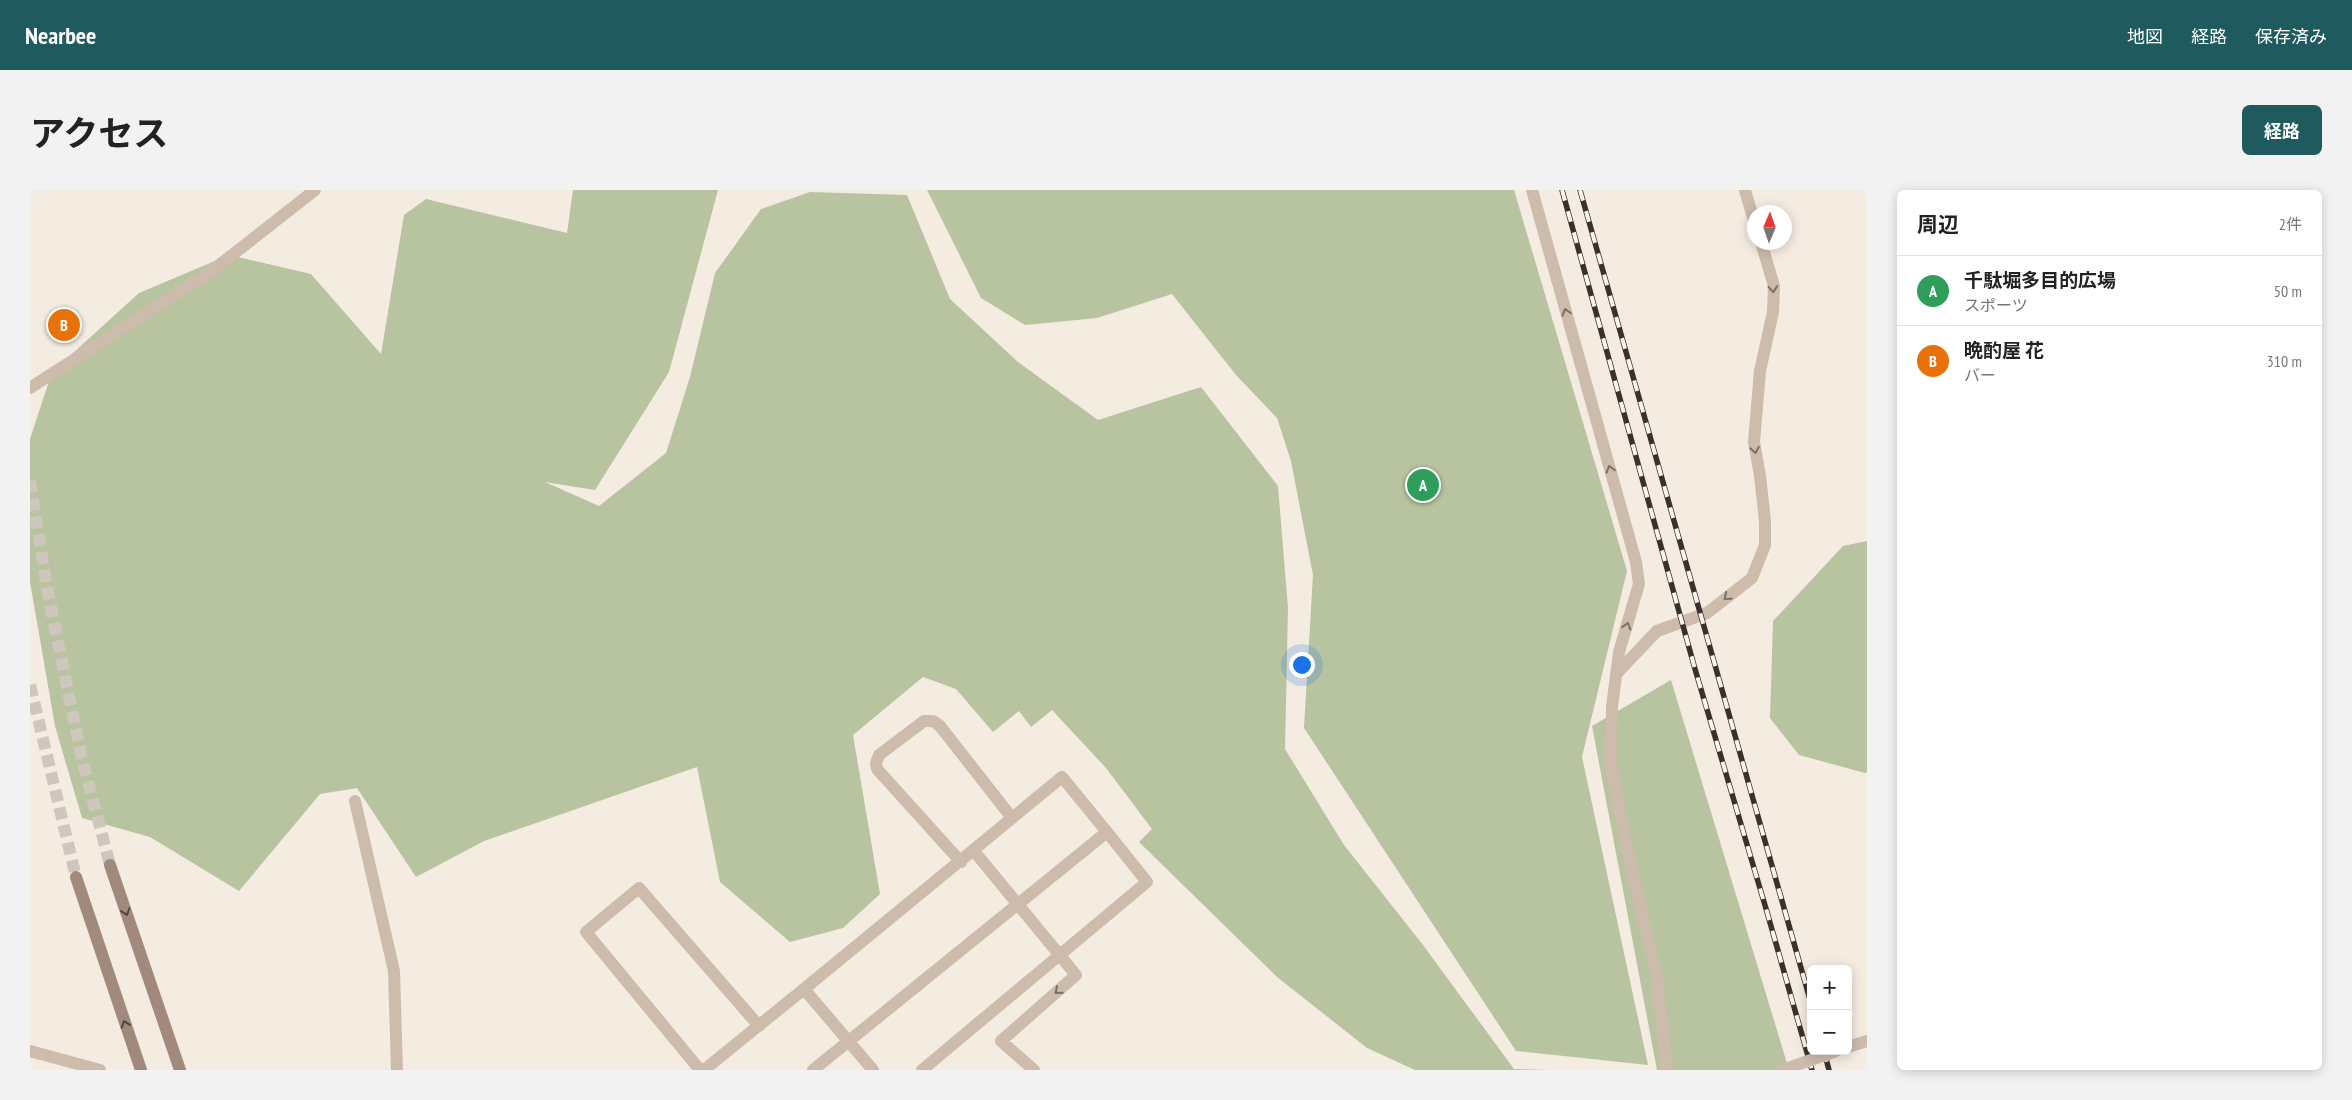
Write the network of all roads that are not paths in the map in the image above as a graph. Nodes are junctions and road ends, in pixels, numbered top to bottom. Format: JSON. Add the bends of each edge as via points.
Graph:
{"nodes":[{"id":1,"x":315,"y":190,"type":"edge"},
{"id":2,"x":1532,"y":190,"type":"edge"},
{"id":3,"x":1745,"y":190,"type":"edge"},
{"id":4,"x":1749,"y":205,"type":"edge"},
{"id":5,"x":1763,"y":250,"type":"edge"},
{"id":6,"x":30,"y":388,"type":"edge"},
{"id":7,"x":1618,"y":673,"type":"junction"},
{"id":8,"x":355,"y":801,"type":"dead end"},
{"id":9,"x":1012,"y":818,"type":"junction"},
{"id":10,"x":1107,"y":832,"type":"junction"},
{"id":11,"x":974,"y":851,"type":"junction"},
{"id":12,"x":961,"y":862,"type":"junction"},
{"id":13,"x":110,"y":866,"type":"tunnel mouth"},
{"id":14,"x":76,"y":877,"type":"tunnel mouth"},
{"id":15,"x":1016,"y":903,"type":"junction"},
{"id":16,"x":1059,"y":956,"type":"junction"},
{"id":17,"x":804,"y":989,"type":"junction"},
{"id":18,"x":759,"y":1026,"type":"junction"},
{"id":19,"x":1867,"y":1041,"type":"edge"},
{"id":20,"x":849,"y":1042,"type":"junction"},
{"id":21,"x":1852,"y":1046,"type":"edge"},
{"id":22,"x":30,"y":1051,"type":"edge"},
{"id":23,"x":1825,"y":1055,"type":"edge"},
{"id":24,"x":1788,"y":1068,"type":"edge"},
{"id":25,"x":100,"y":1070,"type":"edge"},
{"id":26,"x":141,"y":1070,"type":"edge"},
{"id":27,"x":180,"y":1070,"type":"edge"},
{"id":28,"x":397,"y":1070,"type":"edge"},
{"id":29,"x":700,"y":1070,"type":"edge"},
{"id":30,"x":704,"y":1070,"type":"edge"},
{"id":31,"x":813,"y":1070,"type":"edge"},
{"id":32,"x":873,"y":1070,"type":"edge"},
{"id":33,"x":922,"y":1070,"type":"edge"},
{"id":34,"x":1034,"y":1070,"type":"edge"},
{"id":35,"x":1667,"y":1070,"type":"edge"}],
"edges":[{"from":1,"to":6,"type":"street","via":[[213,270]]},
{"from":7,"to":2,"type":"street","one_way":true,"via":[[1619,652],[1639,584],[1636,562]]},
{"from":3,"to":4,"type":"street"},
{"from":5,"to":7,"type":"street","one_way":true,"via":[[1774,286],[1760,371],[1754,442],[1765,545],[1752,578],[1707,613],[1657,631]]},
{"from":7,"to":35,"type":"street","via":[[1612,707],[1611,766],[1656,972]]},
{"from":8,"to":28,"type":"street","via":[[394,971]]},
{"from":9,"to":10,"type":"street","via":[[1062,777]]},
{"from":9,"to":11,"type":"street"},
{"from":9,"to":12,"type":"street","via":[[933,721],[924,721],[879,755],[877,770]]},
{"from":10,"to":15,"type":"street"},
{"from":10,"to":16,"type":"street","via":[[1147,882]]},
{"from":11,"to":12,"type":"street"},
{"from":11,"to":15,"type":"street"},
{"from":12,"to":17,"type":"street"},
{"from":13,"to":27,"type":"street","one_way":true},
{"from":26,"to":14,"type":"street","one_way":true},
{"from":15,"to":16,"type":"street"},
{"from":15,"to":20,"type":"street"},
{"from":16,"to":33,"type":"street"},
{"from":16,"to":34,"type":"street","one_way":true,"via":[[1076,975],[1001,1041]]},
{"from":17,"to":18,"type":"street"},
{"from":17,"to":20,"type":"street"},
{"from":18,"to":29,"type":"street","via":[[639,888],[586,932]]},
{"from":18,"to":30,"type":"street"},
{"from":19,"to":21,"type":"street"},
{"from":20,"to":31,"type":"street"},
{"from":20,"to":32,"type":"street"},
{"from":22,"to":25,"type":"street"},
{"from":23,"to":24,"type":"street","bridge":true}]}
